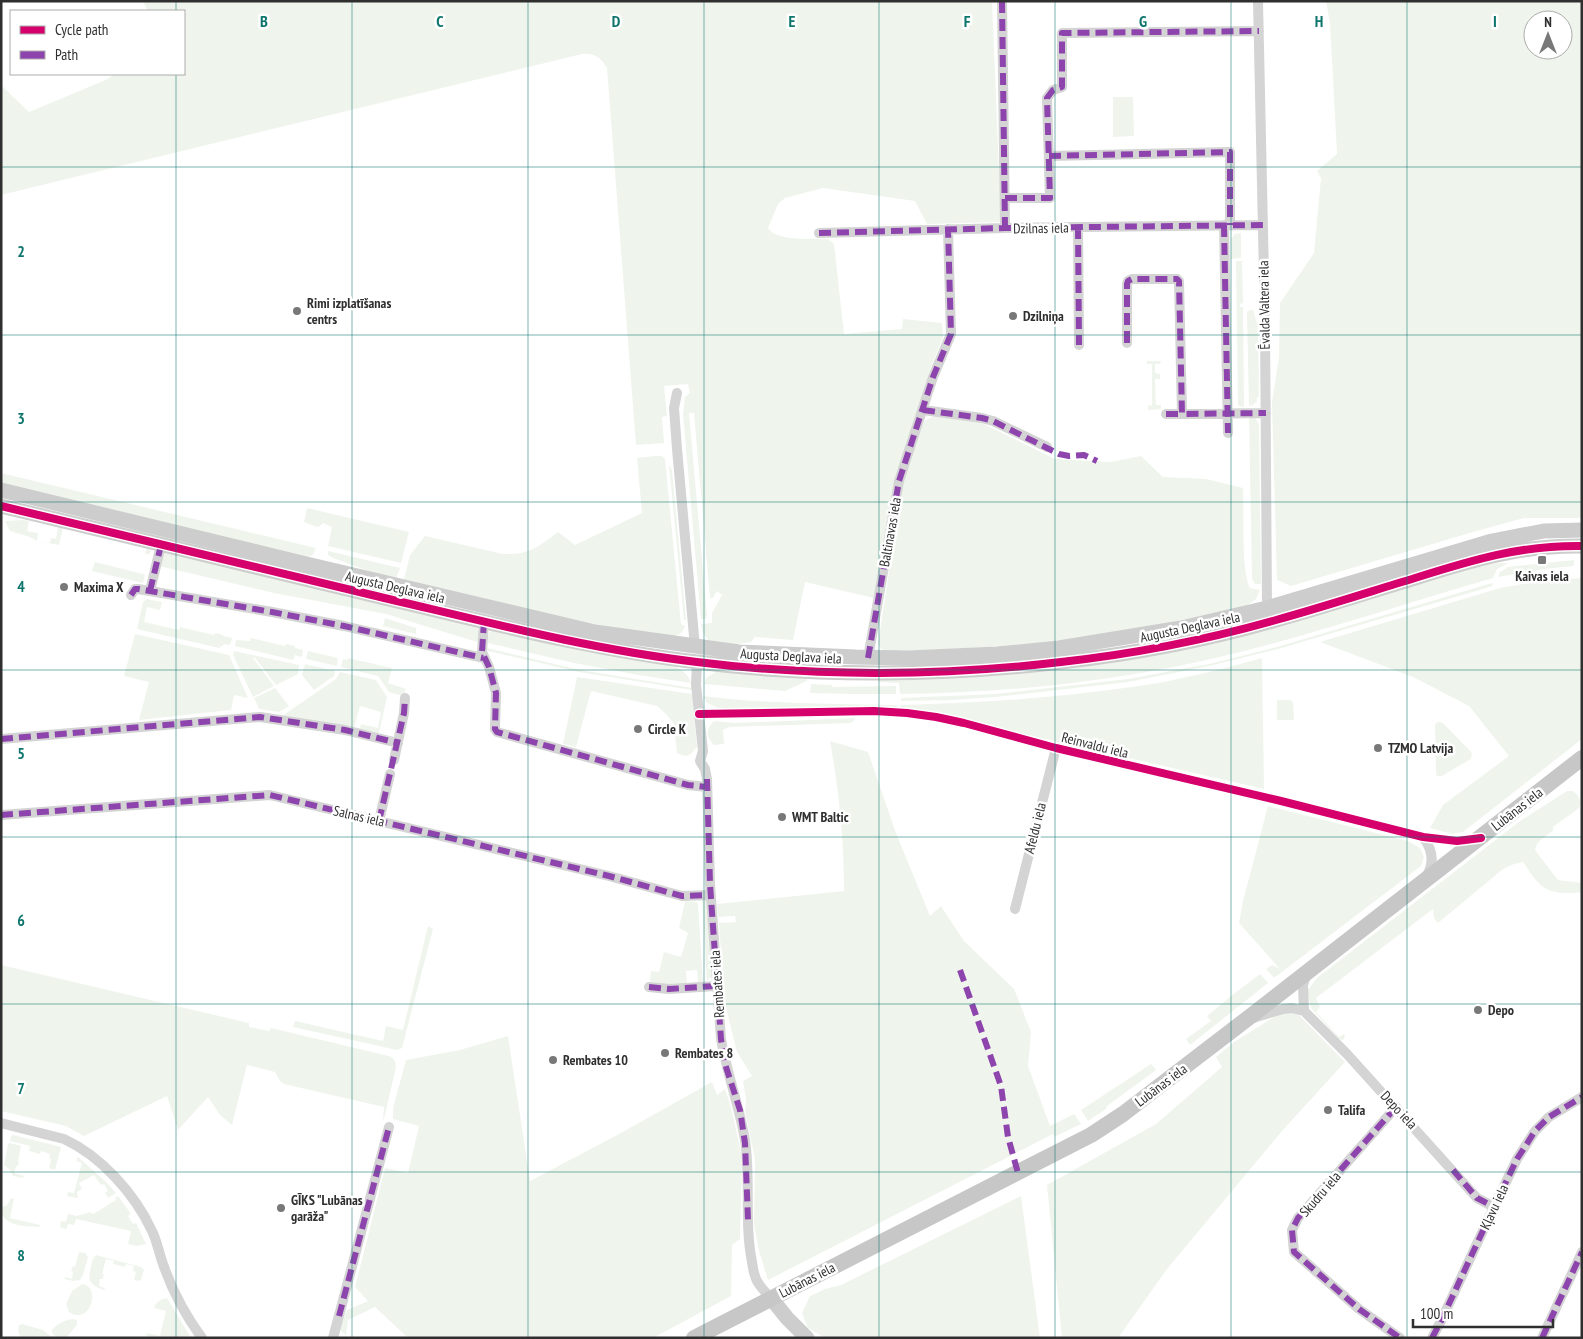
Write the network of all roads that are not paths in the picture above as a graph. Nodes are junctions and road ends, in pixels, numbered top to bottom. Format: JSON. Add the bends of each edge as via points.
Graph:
{"nodes":[{"id":1,"x":1002,"y":1,"type":"edge"},
{"id":2,"x":1258,"y":1,"type":"edge"},
{"id":3,"x":1259,"y":31,"type":"junction"},
{"id":4,"x":1049,"y":156,"type":"junction"},
{"id":5,"x":1005,"y":198,"type":"junction"},
{"id":6,"x":1263,"y":225,"type":"junction"},
{"id":7,"x":1227,"y":226,"type":"junction"},
{"id":8,"x":1078,"y":227,"type":"junction"},
{"id":9,"x":1005,"y":228,"type":"junction"},
{"id":10,"x":948,"y":229,"type":"junction"},
{"id":11,"x":819,"y":233,"type":"dead end"},
{"id":12,"x":1127,"y":343,"type":"dead end"},
{"id":13,"x":1079,"y":344,"type":"dead end"},
{"id":14,"x":677,"y":393,"type":"dead end"},
{"id":15,"x":923,"y":410,"type":"junction"},
{"id":16,"x":1266,"y":412,"type":"junction"},
{"id":17,"x":1228,"y":413,"type":"junction"},
{"id":18,"x":1166,"y":414,"type":"dead end"},
{"id":19,"x":1182,"y":414,"type":"junction"},
{"id":20,"x":1228,"y":433,"type":"dead end"},
{"id":21,"x":1047,"y":447,"type":"dead end"},
{"id":22,"x":1,"y":490,"type":"edge"},
{"id":23,"x":1,"y":506,"type":"edge"},
{"id":24,"x":1582,"y":530,"type":"edge"},
{"id":25,"x":161,"y":545,"type":"junction"},
{"id":26,"x":1582,"y":546,"type":"edge"},
{"id":27,"x":150,"y":591,"type":"junction"},
{"id":28,"x":132,"y":594,"type":"dead end"},
{"id":29,"x":1268,"y":608,"type":"junction"},
{"id":30,"x":484,"y":621,"type":"junction"},
{"id":31,"x":575,"y":635,"type":"junction"},
{"id":32,"x":695,"y":646,"type":"junction"},
{"id":33,"x":483,"y":658,"type":"junction"},
{"id":34,"x":868,"y":658,"type":"junction"},
{"id":35,"x":697,"y":662,"type":"junction"},
{"id":36,"x":405,"y":698,"type":"dead end"},
{"id":37,"x":699,"y":714,"type":"junction"},
{"id":38,"x":1,"y":738,"type":"edge"},
{"id":39,"x":398,"y":743,"type":"junction"},
{"id":40,"x":1056,"y":748,"type":"junction"},
{"id":41,"x":1582,"y":758,"type":"edge"},
{"id":42,"x":394,"y":760,"type":"dead end"},
{"id":43,"x":390,"y":774,"type":"dead end"},
{"id":44,"x":707,"y":787,"type":"junction"},
{"id":45,"x":1,"y":815,"type":"edge"},
{"id":46,"x":379,"y":821,"type":"junction"},
{"id":47,"x":1423,"y":837,"type":"junction"},
{"id":48,"x":1481,"y":838,"type":"junction"},
{"id":49,"x":1421,"y":884,"type":"junction"},
{"id":50,"x":711,"y":896,"type":"junction"},
{"id":51,"x":1016,"y":909,"type":"dead end"},
{"id":52,"x":1307,"y":973,"type":"junction"},
{"id":53,"x":716,"y":986,"type":"junction"},
{"id":54,"x":649,"y":987,"type":"dead end"},
{"id":55,"x":1304,"y":1011,"type":"junction"},
{"id":56,"x":1247,"y":1020,"type":"junction"},
{"id":57,"x":1582,"y":1097,"type":"edge"},
{"id":58,"x":1396,"y":1107,"type":"junction"},
{"id":59,"x":1,"y":1123,"type":"edge"},
{"id":60,"x":389,"y":1126,"type":"dead end"},
{"id":61,"x":1494,"y":1207,"type":"junction"},
{"id":62,"x":1582,"y":1252,"type":"edge"},
{"id":63,"x":772,"y":1298,"type":"junction"},
{"id":64,"x":202,"y":1338,"type":"edge"},
{"id":65,"x":333,"y":1338,"type":"edge"},
{"id":66,"x":694,"y":1338,"type":"edge"},
{"id":67,"x":807,"y":1338,"type":"edge"},
{"id":68,"x":1400,"y":1338,"type":"edge"},
{"id":69,"x":1432,"y":1338,"type":"edge"},
{"id":70,"x":1542,"y":1338,"type":"edge"}],
"edges":[{"from":1,"to":5,"type":"street"},
{"from":2,"to":3,"type":"street","name":"Ēvalda Valtera iela"},
{"from":3,"to":4,"type":"street","via":[[1062,33],[1062,87],[1047,98]]},
{"from":3,"to":6,"type":"street","name":"Ēvalda Valtera iela"},
{"from":4,"to":5,"type":"street","via":[[1050,198]]},
{"from":4,"to":7,"type":"street","via":[[1230,152]]},
{"from":5,"to":9,"type":"street"},
{"from":6,"to":7,"type":"street","name":"Dzilnas iela"},
{"from":6,"to":16,"type":"street","name":"Ēvalda Valtera iela"},
{"from":7,"to":8,"type":"street","name":"Dzilnas iela"},
{"from":7,"to":17,"type":"street"},
{"from":8,"to":9,"type":"street","name":"Dzilnas iela"},
{"from":8,"to":13,"type":"street"},
{"from":9,"to":10,"type":"street","name":"Dzilnas iela"},
{"from":10,"to":11,"type":"street","name":"Dzilnas iela"},
{"from":10,"to":15,"type":"street","name":"Baltinavas iela","via":[[951,334]]},
{"from":12,"to":19,"type":"street","via":[[1128,281],[1132,278],[1177,279]]},
{"from":14,"to":32,"type":"street","via":[[674,408],[676,441]]},
{"from":15,"to":21,"type":"street","via":[[993,421]]},
{"from":15,"to":34,"type":"street","name":"Baltinavas iela","via":[[899,481]]},
{"from":16,"to":17,"type":"street"},
{"from":16,"to":29,"type":"street","name":"Ēvalda Valtera iela"},
{"from":17,"to":19,"type":"street"},
{"from":17,"to":20,"type":"street"},
{"from":18,"to":19,"type":"street"},
{"from":22,"to":31,"type":"main road","name":"Augusta Deglava iela","via":[[307,564]]},
{"from":23,"to":25,"type":"main road","name":"Augusta Deglava iela"},
{"from":24,"to":29,"type":"main road","name":"Augusta Deglava iela","via":[[1544,531],[1492,540]]},
{"from":25,"to":27,"type":"street"},
{"from":25,"to":30,"type":"main road","name":"Augusta Deglava iela"},
{"from":26,"to":35,"type":"main road","name":"Augusta Deglava iela","via":[[1520,549],[1254,626],[1121,654],[1060,662],[965,670],[858,672]]},
{"from":27,"to":28,"type":"street","via":[[135,589]]},
{"from":27,"to":33,"type":"street","via":[[344,626]]},
{"from":29,"to":34,"type":"main road","name":"Augusta Deglava iela","via":[[1181,628],[1059,648],[946,657]]},
{"from":30,"to":31,"type":"main road","name":"Augusta Deglava iela"},
{"from":30,"to":33,"type":"street"},
{"from":31,"to":32,"type":"main road","name":"Augusta Deglava iela","via":[[595,632]]},
{"from":31,"to":35,"type":"main road","name":"Augusta Deglava iela"},
{"from":32,"to":34,"type":"main road","name":"Augusta Deglava iela","via":[[780,655]]},
{"from":33,"to":44,"type":"street","via":[[496,693],[497,732],[692,786]]},
{"from":35,"to":37,"type":"street","name":"Rembates iela"},
{"from":36,"to":39,"type":"street"},
{"from":37,"to":40,"type":"street","name":"Reinvaldu iela","via":[[899,712],[964,723]]},
{"from":37,"to":44,"type":"street","name":"Rembates iela","via":[[703,751],[700,762],[706,769]]},
{"from":38,"to":39,"type":"street","via":[[260,717],[344,730]]},
{"from":39,"to":42,"type":"street"},
{"from":40,"to":47,"type":"street","name":"Reinvaldu iela"},
{"from":40,"to":51,"type":"street","name":"Afeldu iela"},
{"from":41,"to":48,"type":"main road","name":"Lubānas iela"},
{"from":43,"to":46,"type":"street","via":[[391,794]]},
{"from":44,"to":50,"type":"street","name":"Rembates iela"},
{"from":45,"to":46,"type":"street","name":"Salnas iela","via":[[270,795]]},
{"from":46,"to":50,"type":"street","name":"Salnas iela","via":[[682,896]]},
{"from":47,"to":48,"type":"street","name":"Reinvaldu iela","via":[[1457,841]]},
{"from":47,"to":49,"type":"street","via":[[1432,854],[1431,869]]},
{"from":48,"to":49,"type":"main road","name":"Lubānas iela"},
{"from":49,"to":52,"type":"main road","name":"Lubānas iela"},
{"from":50,"to":53,"type":"street","name":"Rembates iela"},
{"from":52,"to":55,"type":"street","via":[[1303,985]]},
{"from":52,"to":56,"type":"main road","name":"Lubānas iela"},
{"from":53,"to":54,"type":"street"},
{"from":53,"to":63,"type":"street","name":"Rembates iela","via":[[725,1064],[740,1110],[745,1143],[748,1237],[754,1274],[758,1284]]},
{"from":55,"to":56,"type":"street","via":[[1283,1009]]},
{"from":55,"to":58,"type":"street","name":"Depo iela"},
{"from":56,"to":63,"type":"main road","name":"Lubānas iela","via":[[1091,1135]]},
{"from":57,"to":61,"type":"street","name":"Kļavu iela","via":[[1549,1117],[1535,1132]]},
{"from":58,"to":61,"type":"street","name":"Depo iela","via":[[1477,1198]]},
{"from":58,"to":68,"type":"street","name":"Skudru iela","via":[[1298,1218],[1292,1230],[1294,1252],[1359,1308]]},
{"from":59,"to":64,"type":"street","via":[[71,1142],[93,1157],[126,1189],[152,1231],[173,1289]]},
{"from":60,"to":65,"type":"street"},
{"from":61,"to":69,"type":"street","name":"Kļavu iela"},
{"from":62,"to":70,"type":"street"},
{"from":63,"to":66,"type":"main road","name":"Lubānas iela"},
{"from":63,"to":67,"type":"main road"}]}
